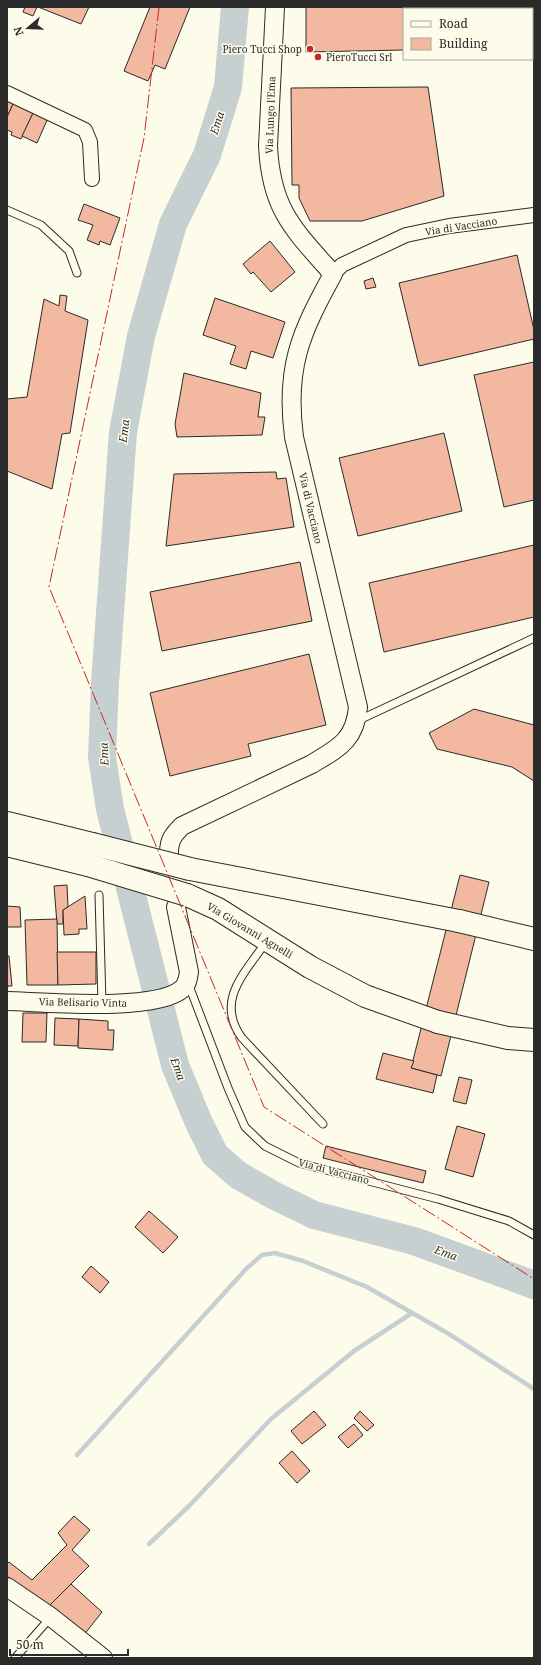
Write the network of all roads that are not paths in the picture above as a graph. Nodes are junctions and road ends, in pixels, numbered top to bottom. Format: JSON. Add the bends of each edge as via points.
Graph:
{"nodes":[{"id":1,"x":275,"y":7,"type":"edge"},
{"id":2,"x":7,"y":93,"type":"edge"},
{"id":3,"x":92,"y":179,"type":"dead end"},
{"id":4,"x":7,"y":210,"type":"edge"},
{"id":5,"x":534,"y":215,"type":"edge"},
{"id":6,"x":77,"y":273,"type":"dead end"},
{"id":7,"x":333,"y":274,"type":"junction"},
{"id":8,"x":534,"y":638,"type":"edge"},
{"id":9,"x":357,"y":721,"type":"junction"},
{"id":10,"x":13,"y":823,"type":"edge"},
{"id":11,"x":7,"y":846,"type":"edge"},
{"id":12,"x":169,"y":853,"type":"dead end"},
{"id":13,"x":90,"y":855,"type":"junction"},
{"id":14,"x":7,"y":856,"type":"edge"},
{"id":15,"x":56,"y":858,"type":"junction"},
{"id":16,"x":99,"y":895,"type":"dead end"},
{"id":17,"x":182,"y":901,"type":"junction"},
{"id":18,"x":534,"y":939,"type":"edge"},
{"id":19,"x":267,"y":940,"type":"junction"},
{"id":20,"x":187,"y":981,"type":"junction"},
{"id":21,"x":7,"y":1001,"type":"edge"},
{"id":22,"x":102,"y":1003,"type":"junction"},
{"id":23,"x":534,"y":1040,"type":"edge"},
{"id":24,"x":323,"y":1124,"type":"dead end"},
{"id":25,"x":534,"y":1235,"type":"edge"},
{"id":26,"x":7,"y":1587,"type":"edge"},
{"id":27,"x":50,"y":1618,"type":"junction"},
{"id":28,"x":15,"y":1658,"type":"edge"},
{"id":29,"x":103,"y":1658,"type":"edge"}],
"edges":[{"from":1,"to":7,"type":"street","name":"Via Lungo l'Ema","via":[[268,164],[274,191],[287,220]]},
{"from":2,"to":3,"type":"street","via":[[85,130],[90,142]]},
{"from":4,"to":6,"type":"lane","via":[[41,225],[69,250]]},
{"from":5,"to":7,"type":"street","name":"Via di Vacciano","via":[[449,226],[406,236],[342,265]]},
{"from":7,"to":9,"type":"street","name":"Via di Vacciano","via":[[311,316],[294,364],[291,410],[294,437],[358,707]]},
{"from":8,"to":9,"type":"lane"},
{"from":9,"to":12,"type":"street","via":[[349,736],[333,751],[312,764],[182,826],[173,834]]},
{"from":10,"to":13,"type":"highway","name":"Via Giovanni Agnelli"},
{"from":11,"to":15,"type":"highway","name":"Via Giovanni Agnelli"},
{"from":13,"to":15,"type":"highway","name":"Via Giovanni Agnelli"},
{"from":13,"to":17,"type":"highway","name":"Via Giovanni Agnelli","bridge":true},
{"from":13,"to":18,"type":"highway","name":"Via Giovanni Agnelli","bridge":true,"via":[[190,869],[459,921]]},
{"from":14,"to":15,"type":"highway"},
{"from":16,"to":22,"type":"lane"},
{"from":17,"to":19,"type":"highway","name":"Via Giovanni Agnelli","via":[[218,909]]},
{"from":17,"to":20,"type":"street","name":"Via di Vacciano","via":[[189,972]]},
{"from":19,"to":23,"type":"highway","name":"Via Giovanni Agnelli","via":[[310,967],[365,996],[438,1022],[508,1038]]},
{"from":19,"to":24,"type":"lane","via":[[234,991],[230,1006],[232,1019],[242,1038]]},
{"from":20,"to":22,"type":"street","name":"Via Belisario Vinta","via":[[184,988],[165,997],[137,1003]]},
{"from":20,"to":25,"type":"lane","name":"Via di Vacciano","via":[[245,1127],[265,1146],[299,1163],[438,1199],[509,1221]]},
{"from":21,"to":22,"type":"street","name":"Via Belisario Vinta"},
{"from":26,"to":27,"type":"street"},
{"from":27,"to":28,"type":"lane"},
{"from":27,"to":29,"type":"street"}]}
